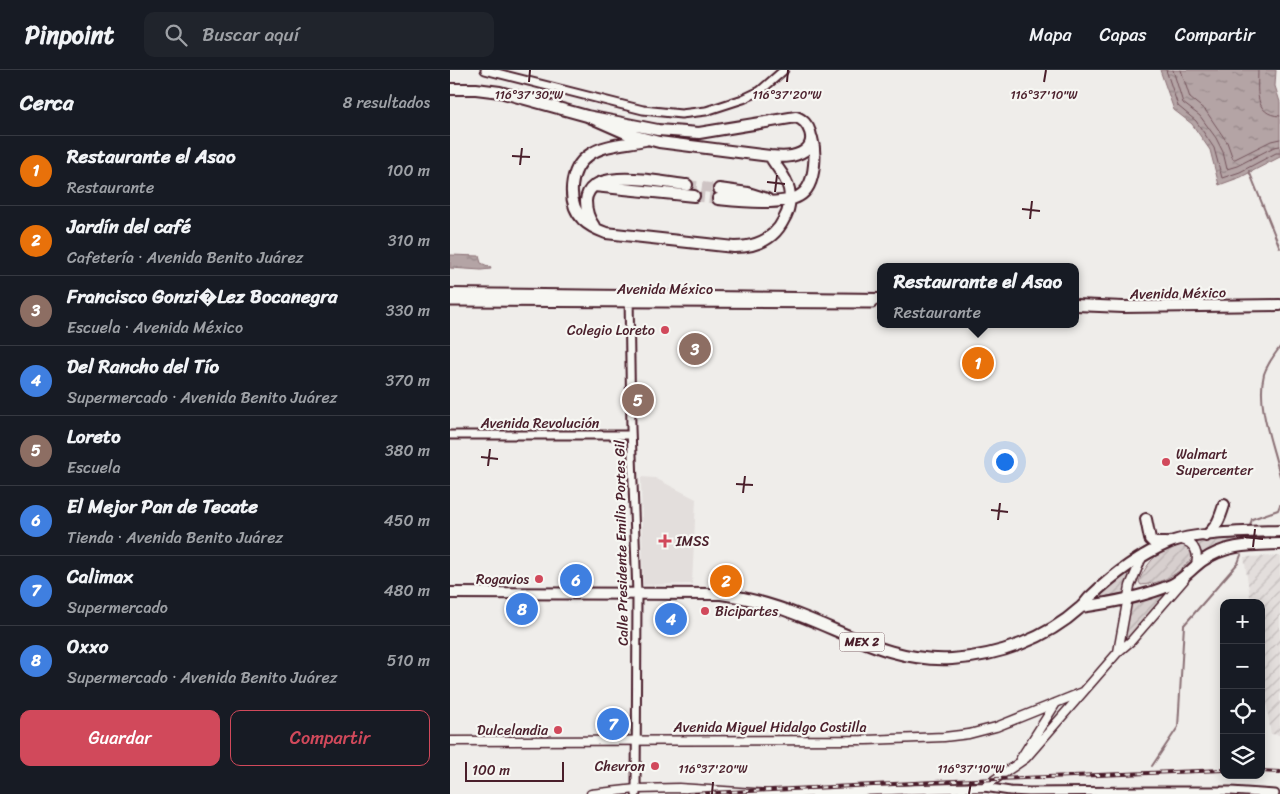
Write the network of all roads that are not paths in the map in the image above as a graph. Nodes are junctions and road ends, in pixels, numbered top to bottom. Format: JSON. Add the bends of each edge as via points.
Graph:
{"nodes":[{"id":1,"x":485,"y":70,"type":"edge"},
{"id":2,"x":784,"y":70,"type":"edge"},
{"id":3,"x":450,"y":89,"type":"edge"},
{"id":4,"x":587,"y":116,"type":"junction"},
{"id":5,"x":811,"y":135,"type":"junction"},
{"id":6,"x":649,"y":140,"type":"junction"},
{"id":7,"x":770,"y":156,"type":"junction"},
{"id":8,"x":687,"y":185,"type":"tunnel mouth"},
{"id":9,"x":593,"y":186,"type":"junction"},
{"id":10,"x":718,"y":194,"type":"tunnel mouth"},
{"id":11,"x":694,"y":196,"type":"tunnel mouth"},
{"id":12,"x":790,"y":200,"type":"junction"},
{"id":13,"x":596,"y":229,"type":"junction"},
{"id":14,"x":450,"y":294,"type":"edge"},
{"id":15,"x":629,"y":299,"type":"junction"},
{"id":16,"x":877,"y":299,"type":"edge"},
{"id":17,"x":450,"y":302,"type":"edge"},
{"id":18,"x":877,"y":303,"type":"edge"},
{"id":19,"x":1079,"y":305,"type":"edge"},
{"id":20,"x":1280,"y":305,"type":"edge"},
{"id":21,"x":450,"y":435,"type":"edge"},
{"id":22,"x":631,"y":435,"type":"junction"},
{"id":23,"x":1224,"y":505,"type":"dead end"},
{"id":24,"x":1146,"y":520,"type":"dead end"},
{"id":25,"x":1280,"y":531,"type":"edge"},
{"id":26,"x":1206,"y":536,"type":"junction"},
{"id":27,"x":1180,"y":540,"type":"junction"},
{"id":28,"x":1168,"y":543,"type":"junction"},
{"id":29,"x":1280,"y":544,"type":"edge"},
{"id":30,"x":1143,"y":555,"type":"junction"},
{"id":31,"x":1195,"y":566,"type":"junction"},
{"id":32,"x":450,"y":593,"type":"edge"},
{"id":33,"x":637,"y":594,"type":"junction"},
{"id":34,"x":1128,"y":597,"type":"junction"},
{"id":35,"x":1081,"y":607,"type":"junction"},
{"id":36,"x":1118,"y":652,"type":"junction"},
{"id":37,"x":1083,"y":692,"type":"junction"},
{"id":38,"x":1056,"y":703,"type":"junction"},
{"id":39,"x":636,"y":740,"type":"junction"},
{"id":40,"x":450,"y":741,"type":"edge"},
{"id":41,"x":1017,"y":764,"type":"junction"},
{"id":42,"x":984,"y":787,"type":"junction"},
{"id":43,"x":636,"y":791,"type":"edge"},
{"id":44,"x":591,"y":794,"type":"edge"},
{"id":45,"x":1275,"y":794,"type":"edge"}],
"edges":[{"from":1,"to":2,"type":"street","via":[[643,110],[681,114],[706,111],[743,100],[760,91]]},
{"from":3,"to":4,"type":"highway","via":[[500,92]]},
{"from":4,"to":5,"type":"highway","via":[[658,130],[699,133],[796,117],[807,124]]},
{"from":4,"to":6,"type":"highway"},
{"from":5,"to":7,"type":"highway","via":[[806,151],[784,157]]},
{"from":5,"to":12,"type":"highway","via":[[815,150],[811,180],[801,195]]},
{"from":6,"to":7,"type":"highway"},
{"from":6,"to":13,"type":"highway","via":[[596,151],[582,160],[575,171],[572,194],[575,208],[583,220]]},
{"from":7,"to":12,"type":"highway","via":[[783,173]]},
{"from":8,"to":9,"type":"highway","via":[[619,179],[605,180]]},
{"from":9,"to":11,"type":"highway"},
{"from":9,"to":13,"type":"highway","via":[[586,205]]},
{"from":10,"to":12,"type":"highway","via":[[748,193],[773,201]]},
{"from":12,"to":13,"type":"highway","via":[[788,212],[774,235],[748,247],[606,233]]},
{"from":14,"to":15,"type":"highway"},
{"from":15,"to":16,"type":"highway"},
{"from":15,"to":17,"type":"street","name":"Avenida México"},
{"from":15,"to":18,"type":"street","name":"Avenida México"},
{"from":15,"to":22,"type":"street","name":"Calle Presidente Emilio Portes Gil"},
{"from":19,"to":20,"type":"highway","name":"Avenida México"},
{"from":21,"to":22,"type":"street","name":"Avenida Revolución"},
{"from":22,"to":33,"type":"street","name":"Calle Presidente Emilio Portes Gil"},
{"from":23,"to":26,"type":"highway","via":[[1215,528]]},
{"from":24,"to":28,"type":"highway","via":[[1154,544]]},
{"from":25,"to":26,"type":"highway","number":"MEX 2"},
{"from":26,"to":27,"type":"highway","number":"MEX 2"},
{"from":27,"to":28,"type":"highway","number":"MEX 2"},
{"from":27,"to":31,"type":"main road","via":[[1189,542],[1196,552],[1198,560]]},
{"from":28,"to":30,"type":"highway","number":"MEX 2"},
{"from":29,"to":31,"type":"highway","number":"MEX 2","via":[[1231,547]]},
{"from":30,"to":34,"type":"main road"},
{"from":30,"to":35,"type":"highway","number":"MEX 2","via":[[1122,569]]},
{"from":31,"to":34,"type":"highway","number":"MEX 2","via":[[1172,584]]},
{"from":31,"to":36,"type":"main road"},
{"from":32,"to":33,"type":"highway","number":"MEX 2"},
{"from":33,"to":35,"type":"highway","number":"MEX 2","via":[[736,597],[785,609],[882,650],[936,659],[977,656],[1015,645],[1047,632]]},
{"from":33,"to":39,"type":"street","name":"Calle Presidente Emilio Portes Gil"},
{"from":34,"to":35,"type":"highway","number":"MEX 2"},
{"from":34,"to":36,"type":"main road"},
{"from":36,"to":37,"type":"main road"},
{"from":37,"to":38,"type":"main road","name":"Avenida Miguel Hidalgo Costilla"},
{"from":37,"to":41,"type":"main road","via":[[1026,758]]},
{"from":38,"to":39,"type":"main road","name":"Avenida Miguel Hidalgo Costilla","via":[[996,727],[944,737]]},
{"from":38,"to":41,"type":"main road"},
{"from":39,"to":40,"type":"main road","name":"Avenida Miguel Hidalgo Costilla"},
{"from":39,"to":43,"type":"street","name":"Calle Presidente Emilio Portes Gil"},
{"from":41,"to":42,"type":"main road"},
{"from":42,"to":43,"type":"main road","via":[[769,794],[679,788]]},
{"from":42,"to":45,"type":"street","via":[[1029,792],[1231,791]]},
{"from":43,"to":44,"type":"main road"}]}
